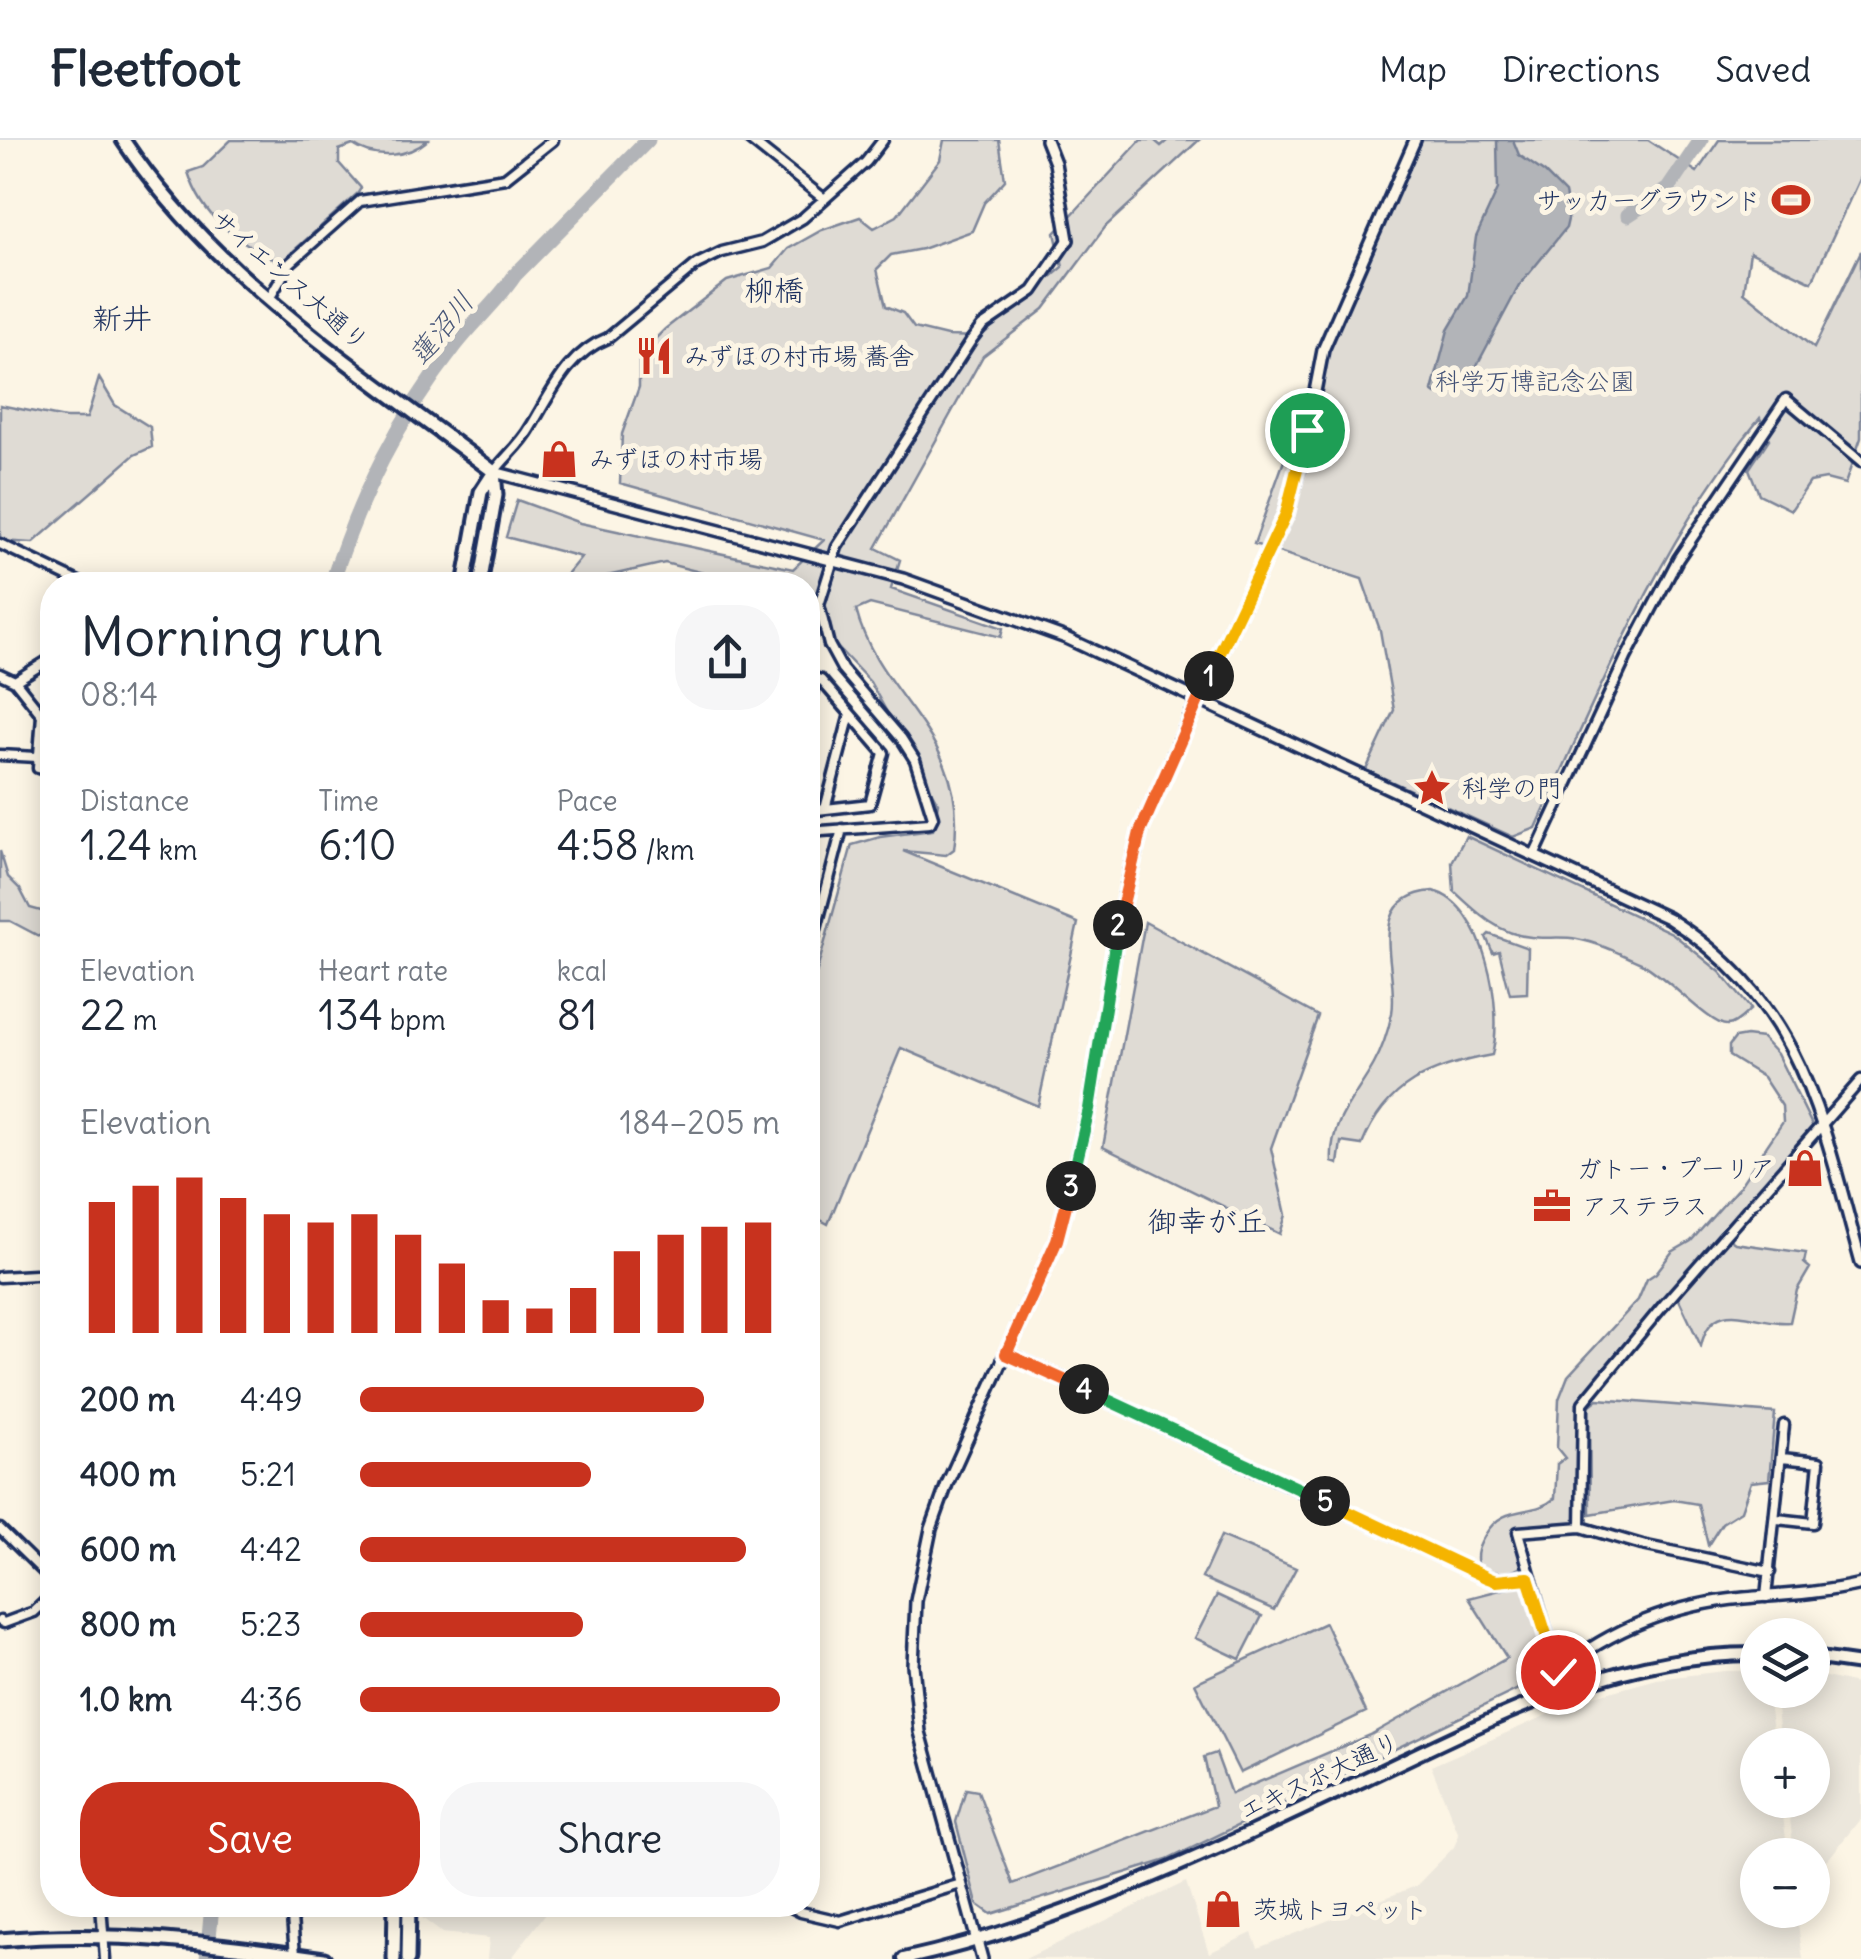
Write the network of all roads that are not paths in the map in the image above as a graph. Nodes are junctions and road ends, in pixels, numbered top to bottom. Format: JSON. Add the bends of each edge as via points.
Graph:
{"nodes":[{"id":1,"x":122,"y":140,"type":"edge"},
{"id":2,"x":553,"y":140,"type":"edge"},
{"id":3,"x":750,"y":140,"type":"edge"},
{"id":4,"x":883,"y":140,"type":"edge"},
{"id":5,"x":1046,"y":140,"type":"edge"},
{"id":6,"x":1415,"y":140,"type":"edge"},
{"id":7,"x":823,"y":198,"type":"junction"},
{"id":8,"x":1068,"y":240,"type":"joint"},
{"id":9,"x":269,"y":299,"type":"junction"},
{"id":10,"x":1861,"y":462,"type":"edge"},
{"id":11,"x":494,"y":472,"type":"junction"},
{"id":12,"x":0,"y":544,"type":"edge"},
{"id":13,"x":833,"y":558,"type":"junction"},
{"id":14,"x":58,"y":572,"type":"edge"},
{"id":15,"x":466,"y":572,"type":"edge"},
{"id":16,"x":482,"y":572,"type":"edge"},
{"id":17,"x":40,"y":665,"type":"edge"},
{"id":18,"x":0,"y":674,"type":"edge"},
{"id":19,"x":820,"y":680,"type":"edge"},
{"id":20,"x":15,"y":681,"type":"junction"},
{"id":21,"x":1198,"y":699,"type":"junction"},
{"id":22,"x":40,"y":712,"type":"edge"},
{"id":23,"x":850,"y":714,"type":"junction"},
{"id":24,"x":40,"y":736,"type":"edge"},
{"id":25,"x":0,"y":755,"type":"edge"},
{"id":26,"x":38,"y":758,"type":"junction"},
{"id":27,"x":40,"y":769,"type":"edge"},
{"id":28,"x":824,"y":809,"type":"junction"},
{"id":29,"x":820,"y":810,"type":"edge"},
{"id":30,"x":842,"y":829,"type":"junction"},
{"id":31,"x":820,"y":831,"type":"edge"},
{"id":32,"x":1534,"y":854,"type":"junction"},
{"id":33,"x":820,"y":914,"type":"edge"},
{"id":34,"x":1861,"y":1080,"type":"edge"},
{"id":35,"x":1822,"y":1126,"type":"junction"},
{"id":36,"x":1861,"y":1263,"type":"edge"},
{"id":37,"x":40,"y":1275,"type":"edge"},
{"id":38,"x":0,"y":1277,"type":"edge"},
{"id":39,"x":1006,"y":1354,"type":"junction"},
{"id":40,"x":1784,"y":1426,"type":"dead end"},
{"id":41,"x":1782,"y":1458,"type":"junction"},
{"id":42,"x":1777,"y":1519,"type":"junction"},
{"id":43,"x":1581,"y":1527,"type":"junction"},
{"id":44,"x":0,"y":1529,"type":"edge"},
{"id":45,"x":40,"y":1568,"type":"edge"},
{"id":46,"x":1770,"y":1572,"type":"junction"},
{"id":47,"x":1528,"y":1578,"type":"junction"},
{"id":48,"x":1861,"y":1584,"type":"edge"},
{"id":49,"x":1766,"y":1597,"type":"junction"},
{"id":50,"x":40,"y":1605,"type":"edge"},
{"id":51,"x":1,"y":1625,"type":"edge"},
{"id":52,"x":1740,"y":1655,"type":"edge"},
{"id":53,"x":1830,"y":1660,"type":"edge"},
{"id":54,"x":1861,"y":1664,"type":"edge"},
{"id":55,"x":1558,"y":1672,"type":"junction"},
{"id":56,"x":1564,"y":1688,"type":"junction"},
{"id":57,"x":961,"y":1884,"type":"junction"},
{"id":58,"x":820,"y":1916,"type":"edge"},
{"id":59,"x":102,"y":1917,"type":"edge"},
{"id":60,"x":292,"y":1917,"type":"edge"},
{"id":61,"x":395,"y":1917,"type":"edge"},
{"id":62,"x":409,"y":1917,"type":"edge"},
{"id":63,"x":104,"y":1936,"type":"junction"},
{"id":64,"x":0,"y":1940,"type":"edge"},
{"id":65,"x":977,"y":1941,"type":"junction"},
{"id":66,"x":294,"y":1954,"type":"junction"},
{"id":67,"x":928,"y":1956,"type":"edge"},
{"id":68,"x":105,"y":1959,"type":"edge"},
{"id":69,"x":324,"y":1959,"type":"edge"},
{"id":70,"x":394,"y":1959,"type":"edge"},
{"id":71,"x":408,"y":1959,"type":"edge"},
{"id":72,"x":904,"y":1959,"type":"edge"},
{"id":73,"x":982,"y":1959,"type":"edge"}],
"edges":[{"from":1,"to":9,"type":"main road","name":"サイエンス大通り","via":[[194,229]]},
{"from":2,"to":9,"type":"street","via":[[506,178],[360,200],[290,264]]},
{"from":3,"to":7,"type":"street"},
{"from":4,"to":7,"type":"street"},
{"from":5,"to":8,"type":"street"},
{"from":6,"to":21,"type":"street","via":[[1323,350],[1286,514]]},
{"from":7,"to":11,"type":"street","via":[[762,242],[697,264],[608,338],[574,357],[529,431]]},
{"from":8,"to":13,"type":"street","via":[[1033,291],[972,339]]},
{"from":9,"to":11,"type":"main road","name":"サイエンス大通り"},
{"from":10,"to":32,"type":"street","via":[[1786,400],[1678,558]]},
{"from":11,"to":13,"type":"street"},
{"from":11,"to":15,"type":"main road","via":[[481,492]]},
{"from":11,"to":16,"type":"main road"},
{"from":12,"to":14,"type":"street"},
{"from":13,"to":21,"type":"street","via":[[1016,618]]},
{"from":13,"to":30,"type":"street","via":[[820,605],[828,645],[915,760],[933,817],[930,823]]},
{"from":17,"to":20,"type":"street"},
{"from":18,"to":20,"type":"street"},
{"from":19,"to":23,"type":"street"},
{"from":20,"to":22,"type":"street"},
{"from":21,"to":32,"type":"street"},
{"from":21,"to":39,"type":"street","via":[[1140,832],[1075,1170],[1057,1240]]},
{"from":23,"to":28,"type":"street"},
{"from":23,"to":28,"type":"street","via":[[884,753],[870,804]]},
{"from":24,"to":26,"type":"street"},
{"from":25,"to":26,"type":"street"},
{"from":26,"to":27,"type":"street"},
{"from":28,"to":29,"type":"street"},
{"from":30,"to":31,"type":"street"},
{"from":30,"to":33,"type":"street"},
{"from":32,"to":35,"type":"street","via":[[1668,918],[1732,966],[1790,1043]]},
{"from":34,"to":35,"type":"street"},
{"from":35,"to":36,"type":"street"},
{"from":35,"to":43,"type":"street","via":[[1583,1404]]},
{"from":37,"to":38,"type":"street"},
{"from":39,"to":47,"type":"street","via":[[1488,1578]]},
{"from":39,"to":57,"type":"street","via":[[931,1529],[916,1602],[920,1732]]},
{"from":40,"to":41,"type":"street"},
{"from":41,"to":42,"type":"street"},
{"from":41,"to":42,"type":"street","via":[[1819,1462],[1813,1523]]},
{"from":42,"to":46,"type":"street"},
{"from":43,"to":46,"type":"street"},
{"from":43,"to":47,"type":"street","via":[[1518,1532]]},
{"from":44,"to":45,"type":"street"},
{"from":46,"to":49,"type":"street"},
{"from":47,"to":55,"type":"street"},
{"from":48,"to":49,"type":"street"},
{"from":49,"to":55,"type":"street","via":[[1654,1617],[1604,1639]]},
{"from":50,"to":51,"type":"street"},
{"from":52,"to":56,"type":"main road","name":"エキスポ大通り","via":[[1672,1660]]},
{"from":53,"to":54,"type":"main road"},
{"from":55,"to":56,"type":"street"},
{"from":56,"to":65,"type":"main road","name":"エキスポ大通り","via":[[1124,1890]]},
{"from":57,"to":58,"type":"street","via":[[834,1921]]},
{"from":57,"to":65,"type":"street"},
{"from":59,"to":63,"type":"street"},
{"from":60,"to":66,"type":"street"},
{"from":61,"to":70,"type":"main road"},
{"from":62,"to":71,"type":"main road"},
{"from":63,"to":64,"type":"main road"},
{"from":63,"to":66,"type":"main road"},
{"from":63,"to":68,"type":"street"},
{"from":65,"to":67,"type":"main road","name":"エキスポ大通り"},
{"from":65,"to":73,"type":"street"},
{"from":66,"to":69,"type":"main road"},
{"from":67,"to":72,"type":"main road","name":"エキスポ大通り"}]}
